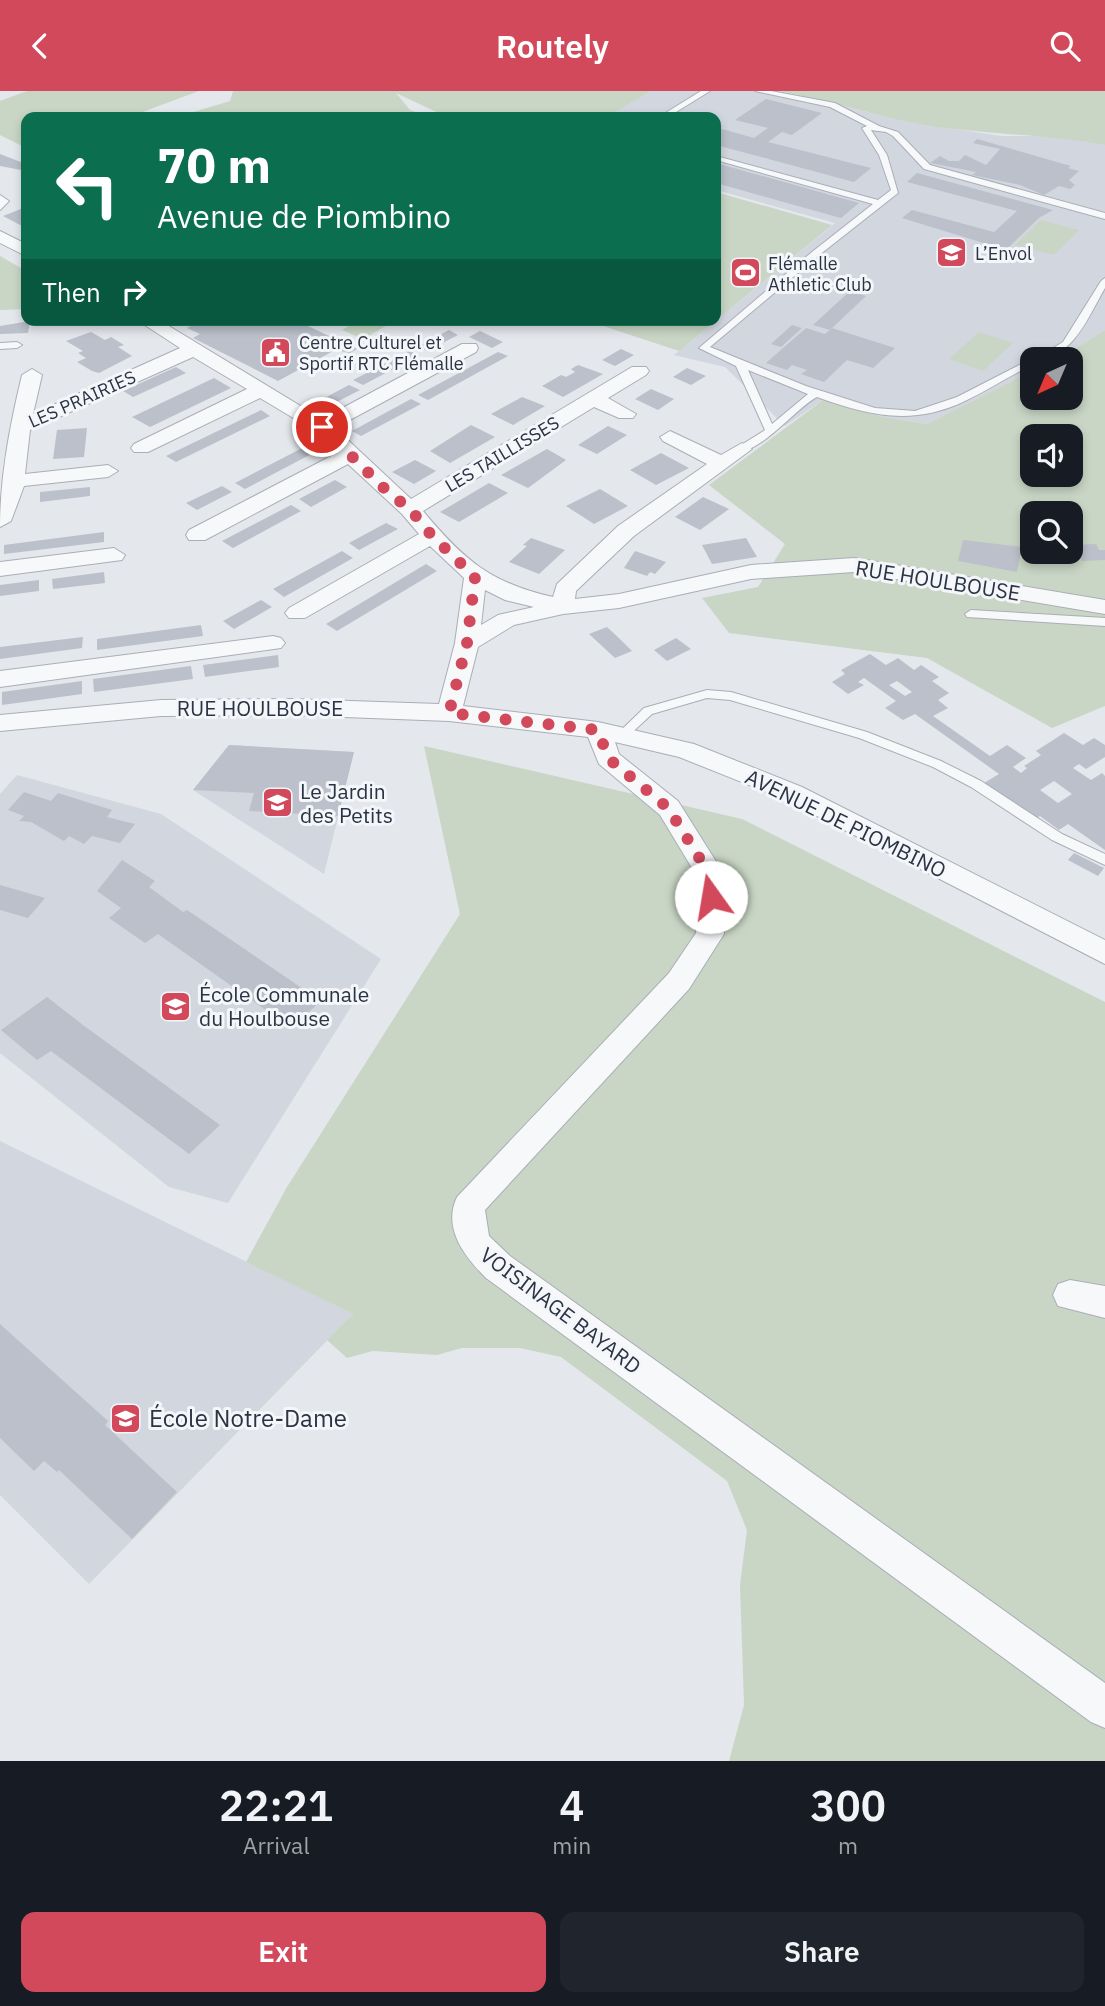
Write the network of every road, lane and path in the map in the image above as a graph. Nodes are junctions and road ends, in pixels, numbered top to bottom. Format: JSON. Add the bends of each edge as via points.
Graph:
{"nodes":[{"id":1,"x":706,"y":91,"type":"edge"},
{"id":2,"x":758,"y":91,"type":"edge"},
{"id":3,"x":671,"y":112,"type":"edge"},
{"id":4,"x":876,"y":128,"type":"junction"},
{"id":5,"x":721,"y":159,"type":"edge"},
{"id":6,"x":0,"y":197,"type":"edge"},
{"id":7,"x":878,"y":203,"type":"junction"},
{"id":8,"x":0,"y":208,"type":"edge"},
{"id":9,"x":1105,"y":216,"type":"edge"},
{"id":10,"x":0,"y":236,"type":"edge"},
{"id":11,"x":21,"y":248,"type":"edge"},
{"id":12,"x":1105,"y":281,"type":"edge"},
{"id":13,"x":156,"y":326,"type":"edge"},
{"id":14,"x":17,"y":345,"type":"dead end"},
{"id":15,"x":0,"y":347,"type":"edge"},
{"id":16,"x":1062,"y":347,"type":"edge"},
{"id":17,"x":469,"y":348,"type":"dead end"},
{"id":18,"x":194,"y":349,"type":"junction"},
{"id":19,"x":740,"y":364,"type":"junction"},
{"id":20,"x":1020,"y":368,"type":"edge"},
{"id":21,"x":639,"y":371,"type":"dead end"},
{"id":22,"x":32,"y":375,"type":"dead end"},
{"id":23,"x":263,"y":389,"type":"junction"},
{"id":24,"x":819,"y":392,"type":"junction"},
{"id":25,"x":593,"y":399,"type":"junction"},
{"id":26,"x":626,"y":414,"type":"dead end"},
{"id":27,"x":20,"y":427,"type":"junction"},
{"id":28,"x":322,"y":427,"type":"junction"},
{"id":29,"x":770,"y":431,"type":"junction"},
{"id":30,"x":670,"y":437,"type":"dead end"},
{"id":31,"x":141,"y":448,"type":"dead end"},
{"id":32,"x":742,"y":449,"type":"joint"},
{"id":33,"x":350,"y":455,"type":"junction"},
{"id":34,"x":720,"y":463,"type":"junction"},
{"id":35,"x":108,"y":471,"type":"dead end"},
{"id":36,"x":14,"y":481,"type":"junction"},
{"id":37,"x":410,"y":509,"type":"junction"},
{"id":38,"x":0,"y":520,"type":"edge"},
{"id":39,"x":197,"y":535,"type":"dead end"},
{"id":40,"x":432,"y":536,"type":"junction"},
{"id":41,"x":114,"y":555,"type":"dead end"},
{"id":42,"x":0,"y":569,"type":"edge"},
{"id":43,"x":475,"y":577,"type":"junction"},
{"id":44,"x":563,"y":607,"type":"junction"},
{"id":45,"x":1105,"y":607,"type":"edge"},
{"id":46,"x":297,"y":614,"type":"dead end"},
{"id":47,"x":971,"y":614,"type":"dead end"},
{"id":48,"x":1105,"y":622,"type":"edge"},
{"id":49,"x":273,"y":643,"type":"dead end"},
{"id":50,"x":467,"y":643,"type":"junction"},
{"id":51,"x":0,"y":679,"type":"edge"},
{"id":52,"x":449,"y":713,"type":"junction"},
{"id":53,"x":0,"y":723,"type":"edge"},
{"id":54,"x":609,"y":733,"type":"junction"},
{"id":55,"x":1105,"y":860,"type":"edge"},
{"id":56,"x":1105,"y":953,"type":"edge"},
{"id":57,"x":1070,"y":1295,"type":"dead end"},
{"id":58,"x":1105,"y":1302,"type":"edge"},
{"id":59,"x":1105,"y":1708,"type":"edge"}],
"edges":[{"from":1,"to":3,"type":"lane"},
{"from":2,"to":4,"type":"lane","via":[[832,105]]},
{"from":4,"to":7,"type":"lane","via":[[866,128],[883,155],[895,191]]},
{"from":4,"to":9,"type":"lane","via":[[899,134],[912,157],[926,167]]},
{"from":5,"to":7,"type":"lane"},
{"from":6,"to":8,"type":"lane","via":[[5,201]]},
{"from":7,"to":19,"type":"lane","via":[[704,348]]},
{"from":10,"to":11,"type":"street"},
{"from":12,"to":16,"type":"lane"},
{"from":13,"to":18,"type":"street","name":"RUE HOULBOUSE"},
{"from":14,"to":15,"type":"lane"},
{"from":17,"to":28,"type":"street"},
{"from":18,"to":23,"type":"street","name":"RUE HOULBOUSE"},
{"from":18,"to":27,"type":"street","name":"LES PRAIRIES"},
{"from":19,"to":24,"type":"lane"},
{"from":19,"to":29,"type":"lane"},
{"from":20,"to":24,"type":"lane","via":[[957,400],[916,414],[890,414]]},
{"from":21,"to":25,"type":"street","name":"LES TAILLISSES"},
{"from":22,"to":27,"type":"street"},
{"from":23,"to":28,"type":"street","name":"RUE HOULBOUSE"},
{"from":23,"to":31,"type":"street"},
{"from":24,"to":29,"type":"lane"},
{"from":25,"to":26,"type":"street"},
{"from":25,"to":37,"type":"street","name":"LES TAILLISSES"},
{"from":27,"to":36,"type":"street","name":"LES PRAIRIES"},
{"from":28,"to":33,"type":"street","name":"RUE HOULBOUSE"},
{"from":29,"to":32,"type":"lane"},
{"from":30,"to":34,"type":"street"},
{"from":32,"to":34,"type":"street"},
{"from":33,"to":37,"type":"street","name":"RUE HOULBOUSE"},
{"from":33,"to":39,"type":"street"},
{"from":34,"to":44,"type":"street","via":[[626,531],[565,589]]},
{"from":35,"to":36,"type":"street"},
{"from":36,"to":38,"type":"street","name":"LES PRAIRIES"},
{"from":37,"to":40,"type":"street","name":"RUE HOULBOUSE"},
{"from":40,"to":43,"type":"street","name":"RUE HOULBOUSE"},
{"from":40,"to":46,"type":"street"},
{"from":41,"to":42,"type":"street"},
{"from":43,"to":44,"type":"street","name":"RUE HOULBOUSE","via":[[513,595]]},
{"from":43,"to":50,"type":"street"},
{"from":44,"to":45,"type":"street","name":"RUE HOULBOUSE","via":[[619,601],[751,572],[853,565]]},
{"from":44,"to":50,"type":"street","name":"RUE HOULBOUSE","via":[[506,620]]},
{"from":47,"to":48,"type":"lane"},
{"from":49,"to":51,"type":"street"},
{"from":50,"to":52,"type":"street"},
{"from":52,"to":53,"type":"street","name":"RUE HOULBOUSE","via":[[369,708],[161,708]]},
{"from":52,"to":54,"type":"street","name":"AVENUE DE PIOMBINO"},
{"from":54,"to":55,"type":"lane","via":[[648,711],[707,694],[731,696],[863,735],[937,764],[1057,837]]},
{"from":54,"to":56,"type":"street","name":"AVENUE DE PIOMBINO","via":[[685,750],[793,793]]},
{"from":54,"to":59,"type":"street","name":"VOISINAGE BAYARD","via":[[608,758],[668,808],[712,878],[710,934],[679,981],[468,1207],[474,1243],[498,1267]]},
{"from":57,"to":58,"type":"street"}]}
